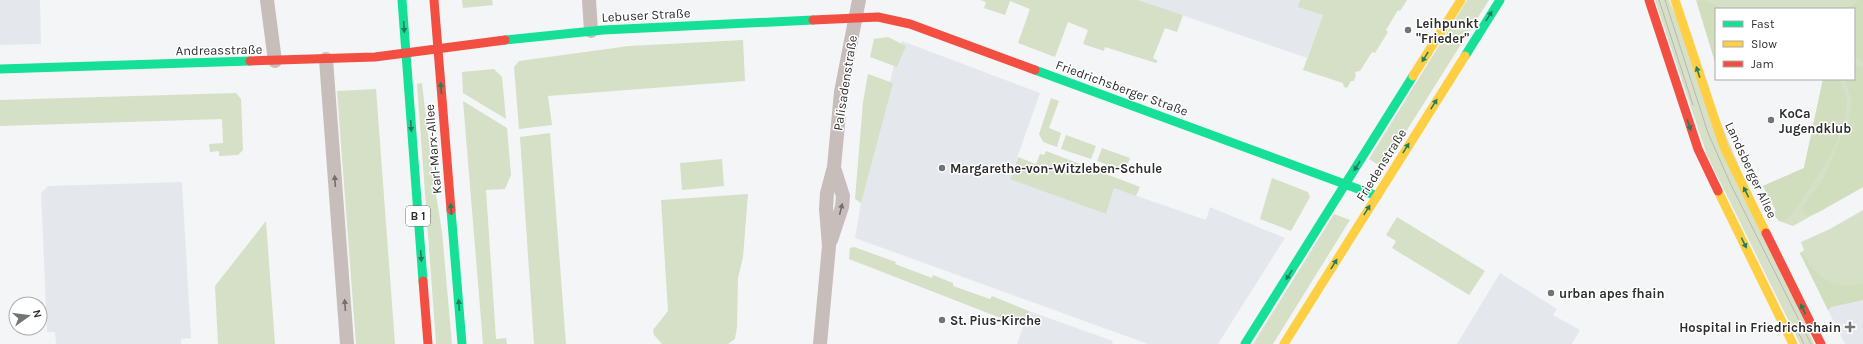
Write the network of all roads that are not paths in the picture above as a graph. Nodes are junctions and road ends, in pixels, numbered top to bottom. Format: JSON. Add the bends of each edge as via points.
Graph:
{"nodes":[{"id":1,"x":267,"y":0,"type":"edge"},
{"id":2,"x":402,"y":0,"type":"edge"},
{"id":3,"x":434,"y":0,"type":"edge"},
{"id":4,"x":589,"y":0,"type":"edge"},
{"id":5,"x":859,"y":0,"type":"edge"},
{"id":6,"x":1461,"y":0,"type":"edge"},
{"id":7,"x":1500,"y":0,"type":"edge"},
{"id":8,"x":1649,"y":0,"type":"edge"},
{"id":9,"x":1675,"y":0,"type":"edge"},
{"id":10,"x":856,"y":18,"type":"junction"},
{"id":11,"x":591,"y":31,"type":"junction"},
{"id":12,"x":438,"y":49,"type":"junction"},
{"id":13,"x":406,"y":54,"type":"junction"},
{"id":14,"x":326,"y":59,"type":"junction"},
{"id":15,"x":275,"y":61,"type":"junction"},
{"id":16,"x":0,"y":69,"type":"edge"},
{"id":17,"x":1346,"y":184,"type":"junction"},
{"id":18,"x":1377,"y":196,"type":"junction"},
{"id":19,"x":347,"y":344,"type":"edge"},
{"id":20,"x":428,"y":344,"type":"edge"},
{"id":21,"x":462,"y":344,"type":"edge"},
{"id":22,"x":820,"y":344,"type":"edge"},
{"id":23,"x":1245,"y":344,"type":"edge"},
{"id":24,"x":1284,"y":344,"type":"edge"},
{"id":25,"x":1794,"y":344,"type":"edge"},
{"id":26,"x":1821,"y":344,"type":"edge"}],
"edges":[{"from":1,"to":15,"type":"street"},
{"from":2,"to":13,"type":"street","name":"Karl-Marx-Allee","number":"B 1","one_way":true},
{"from":3,"to":12,"type":"street","name":"Karl-Marx-Allee"},
{"from":4,"to":11,"type":"street"},
{"from":5,"to":10,"type":"street","name":"Palisadenstraße"},
{"from":6,"to":17,"type":"street","name":"Friedenstraße","one_way":true},
{"from":18,"to":7,"type":"street","name":"Friedenstraße","one_way":true},
{"from":8,"to":25,"type":"street","one_way":true,"via":[[1698,149]]},
{"from":26,"to":9,"type":"street","name":"Landsberger Allee","one_way":true,"via":[[1724,147]]},
{"from":10,"to":11,"type":"street","name":"Lebuser Straße"},
{"from":10,"to":17,"type":"street","name":"Friedrichsberger Straße","via":[[878,17],[910,24]]},
{"from":10,"to":22,"type":"street","name":"Palisadenstraße","via":[[841,92],[834,167],[827,193],[829,246]]},
{"from":11,"to":12,"type":"street","name":"Lebuser Straße"},
{"from":12,"to":13,"type":"street","name":"Andreasstraße"},
{"from":21,"to":12,"type":"street","name":"Karl-Marx-Allee","one_way":true},
{"from":13,"to":14,"type":"street","name":"Andreasstraße"},
{"from":13,"to":20,"type":"street","name":"Karl-Marx-Allee","number":"B 1","one_way":true},
{"from":14,"to":15,"type":"street","name":"Andreasstraße"},
{"from":19,"to":14,"type":"street","one_way":true},
{"from":15,"to":16,"type":"street","name":"Andreasstraße"},
{"from":17,"to":18,"type":"street","name":"Friedrichsberger Straße"},
{"from":17,"to":23,"type":"street","name":"Friedenstraße","one_way":true},
{"from":24,"to":18,"type":"street","name":"Friedenstraße","one_way":true}]}
